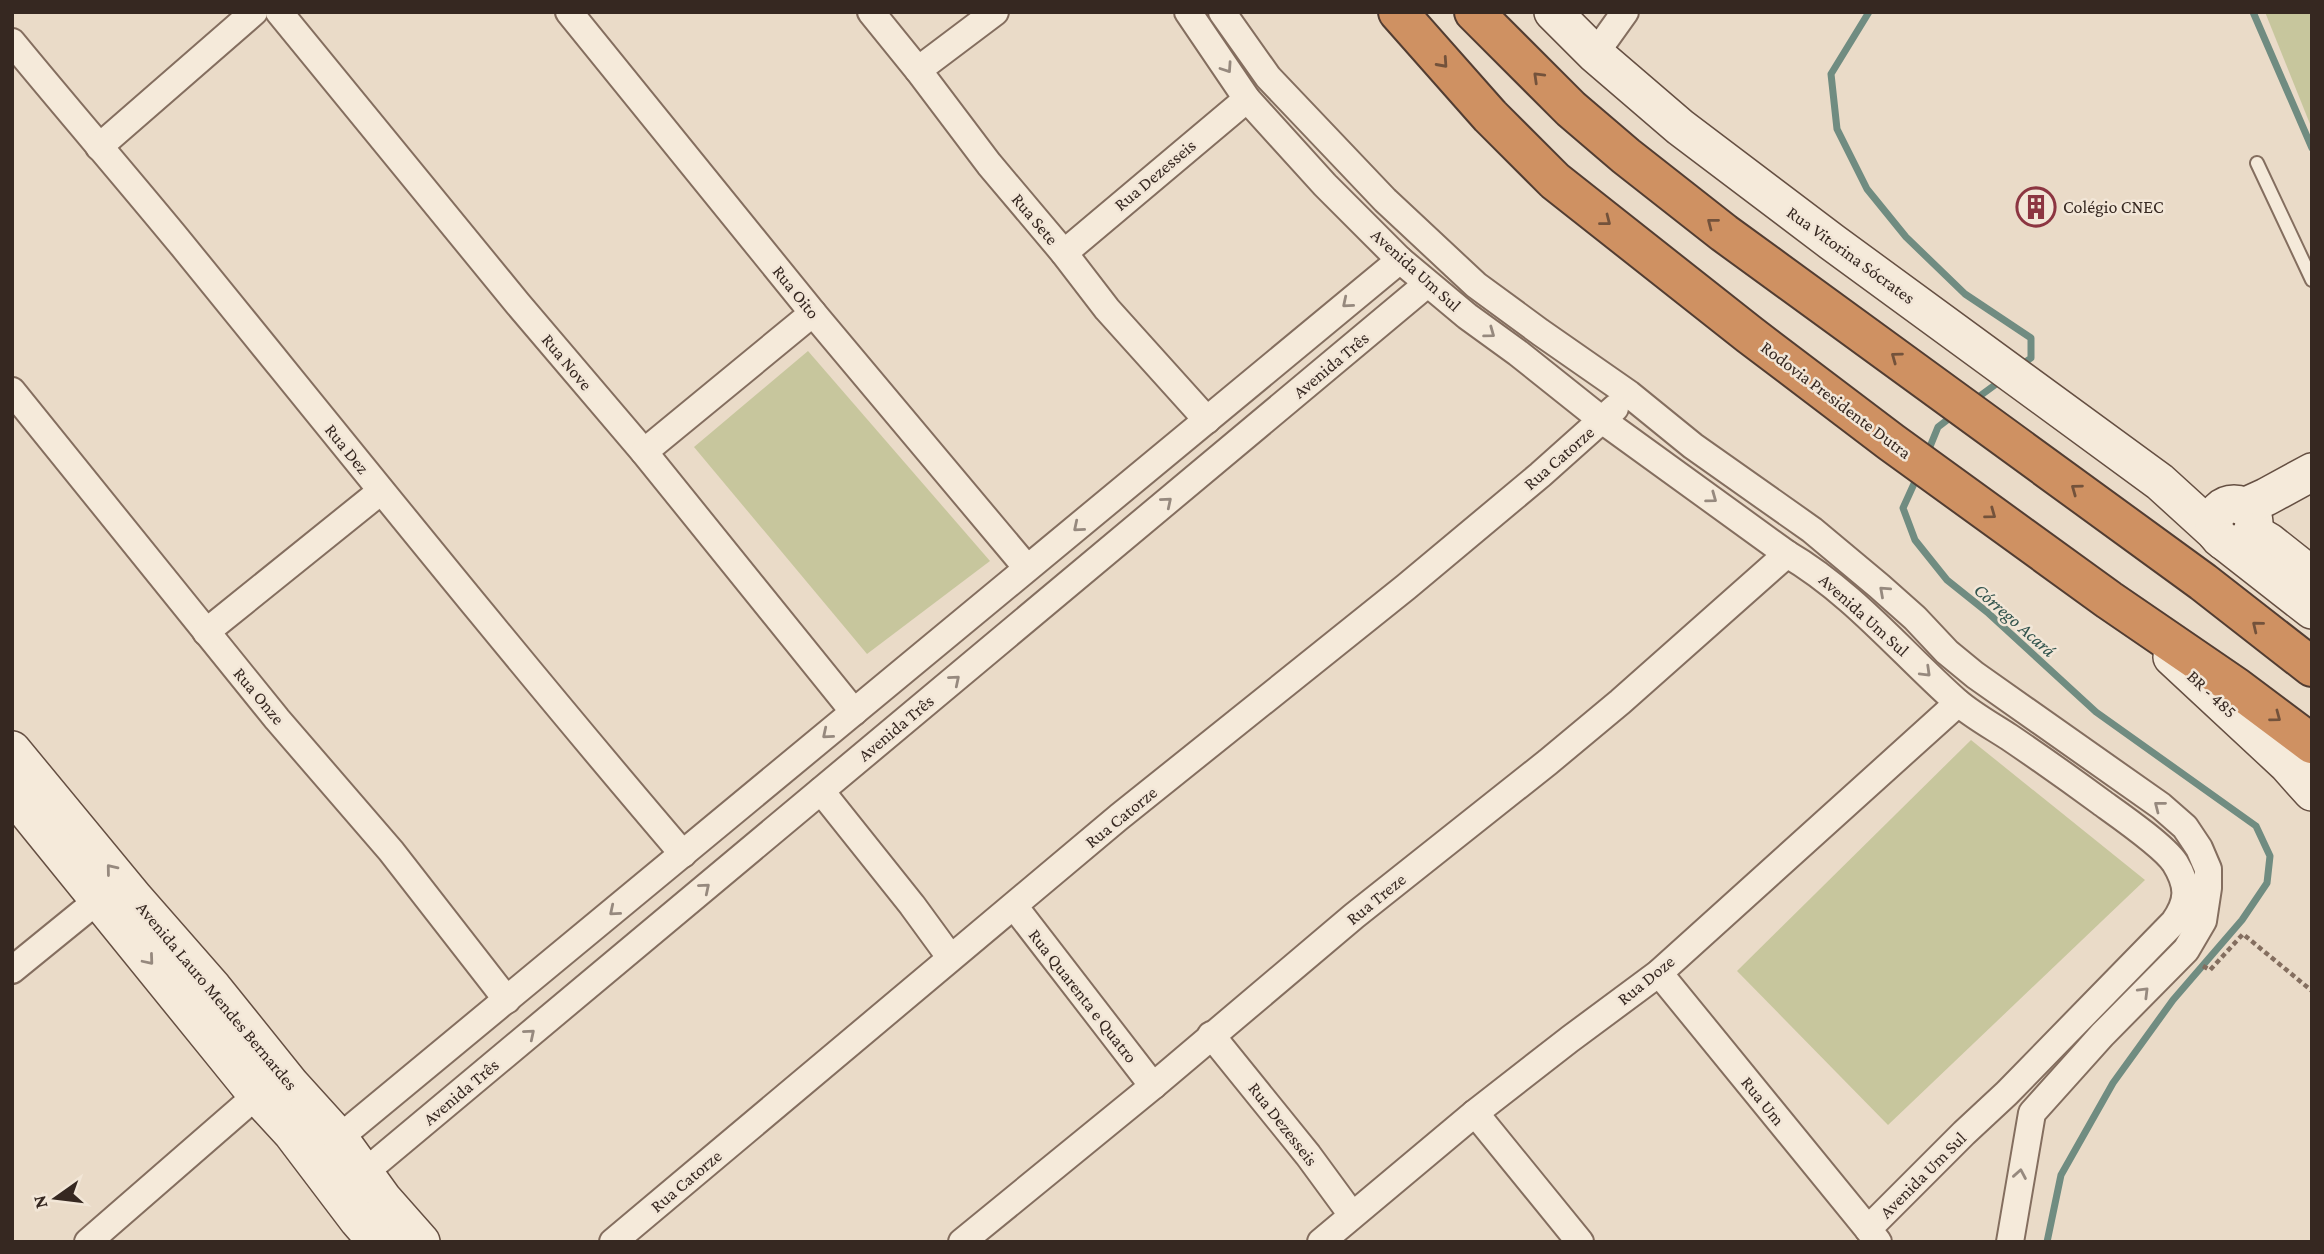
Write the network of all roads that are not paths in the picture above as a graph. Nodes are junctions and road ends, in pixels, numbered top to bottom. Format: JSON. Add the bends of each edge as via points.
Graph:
{"nodes":[{"id":1,"x":254,"y":12,"type":"edge"},
{"id":2,"x":279,"y":12,"type":"edge"},
{"id":3,"x":569,"y":12,"type":"edge"},
{"id":4,"x":871,"y":12,"type":"edge"},
{"id":5,"x":995,"y":12,"type":"edge"},
{"id":6,"x":1188,"y":12,"type":"edge"},
{"id":7,"x":1222,"y":12,"type":"edge"},
{"id":8,"x":1398,"y":12,"type":"edge"},
{"id":9,"x":1474,"y":12,"type":"edge"},
{"id":10,"x":1553,"y":12,"type":"edge"},
{"id":11,"x":1625,"y":12,"type":"edge"},
{"id":12,"x":12,"y":42,"type":"edge"},
{"id":13,"x":1595,"y":54,"type":"junction"},
{"id":14,"x":918,"y":70,"type":"junction"},
{"id":15,"x":1247,"y":99,"type":"junction"},
{"id":16,"x":99,"y":147,"type":"junction"},
{"id":17,"x":2257,"y":163,"type":"dead end"},
{"id":18,"x":1354,"y":167,"type":"junction"},
{"id":19,"x":1325,"y":185,"type":"junction"},
{"id":20,"x":1064,"y":253,"type":"junction"},
{"id":21,"x":1400,"y":260,"type":"junction"},
{"id":22,"x":2312,"y":280,"type":"edge"},
{"id":23,"x":1427,"y":284,"type":"junction"},
{"id":24,"x":813,"y":313,"type":"junction"},
{"id":25,"x":1540,"y":332,"type":"junction"},
{"id":26,"x":1518,"y":353,"type":"junction"},
{"id":27,"x":1276,"y":362,"type":"junction"},
{"id":28,"x":1304,"y":388,"type":"junction"},
{"id":29,"x":12,"y":391,"type":"edge"},
{"id":30,"x":1629,"y":394,"type":"junction"},
{"id":31,"x":1207,"y":420,"type":"junction"},
{"id":32,"x":1602,"y":420,"type":"junction"},
{"id":33,"x":1693,"y":446,"type":"junction"},
{"id":34,"x":644,"y":453,"type":"junction"},
{"id":35,"x":1675,"y":471,"type":"junction"},
{"id":36,"x":2309,"y":477,"type":"edge"},
{"id":37,"x":381,"y":491,"type":"junction"},
{"id":38,"x":1104,"y":505,"type":"junction"},
{"id":39,"x":2240,"y":519,"type":"junction"},
{"id":40,"x":1128,"y":535,"type":"junction"},
{"id":41,"x":1787,"y":554,"type":"junction"},
{"id":42,"x":1027,"y":568,"type":"junction"},
{"id":43,"x":2312,"y":576,"type":"edge"},
{"id":44,"x":2109,"y":600,"type":"junction"},
{"id":45,"x":2312,"y":610,"type":"edge"},
{"id":46,"x":961,"y":623,"type":"junction"},
{"id":47,"x":206,"y":632,"type":"junction"},
{"id":48,"x":990,"y":650,"type":"junction"},
{"id":49,"x":2312,"y":667,"type":"edge"},
{"id":50,"x":1958,"y":703,"type":"junction"},
{"id":51,"x":854,"y":712,"type":"junction"},
{"id":52,"x":2312,"y":744,"type":"edge"},
{"id":53,"x":12,"y":750,"type":"edge"},
{"id":54,"x":821,"y":791,"type":"junction"},
{"id":55,"x":2312,"y":792,"type":"edge"},
{"id":56,"x":31,"y":801,"type":"edge"},
{"id":57,"x":743,"y":804,"type":"junction"},
{"id":58,"x":769,"y":835,"type":"junction"},
{"id":59,"x":683,"y":854,"type":"junction"},
{"id":60,"x":98,"y":900,"type":"junction"},
{"id":61,"x":1014,"y":906,"type":"junction"},
{"id":62,"x":582,"y":937,"type":"junction"},
{"id":63,"x":950,"y":957,"type":"junction"},
{"id":64,"x":609,"y":968,"type":"junction"},
{"id":65,"x":12,"y":970,"type":"edge"},
{"id":66,"x":1659,"y":973,"type":"junction"},
{"id":67,"x":202,"y":999,"type":"junction"},
{"id":68,"x":507,"y":1000,"type":"junction"},
{"id":69,"x":1211,"y":1035,"type":"junction"},
{"id":70,"x":436,"y":1058,"type":"junction"},
{"id":71,"x":1153,"y":1086,"type":"junction"},
{"id":72,"x":463,"y":1091,"type":"junction"},
{"id":73,"x":2007,"y":1093,"type":"junction"},
{"id":74,"x":257,"y":1095,"type":"junction"},
{"id":75,"x":2032,"y":1112,"type":"junction"},
{"id":76,"x":1475,"y":1113,"type":"junction"},
{"id":77,"x":326,"y":1150,"type":"junction"},
{"id":78,"x":371,"y":1208,"type":"edge"},
{"id":79,"x":1352,"y":1215,"type":"junction"},
{"id":80,"x":1873,"y":1235,"type":"edge"},
{"id":81,"x":88,"y":1242,"type":"edge"},
{"id":82,"x":421,"y":1242,"type":"edge"},
{"id":83,"x":613,"y":1242,"type":"edge"},
{"id":84,"x":962,"y":1242,"type":"edge"},
{"id":85,"x":1321,"y":1242,"type":"edge"},
{"id":86,"x":1580,"y":1242,"type":"edge"},
{"id":87,"x":2010,"y":1242,"type":"edge"}],
"edges":[{"from":1,"to":16,"type":"street"},
{"from":2,"to":34,"type":"street","name":"Rua Nove"},
{"from":3,"to":24,"type":"street","name":"Rua Oito"},
{"from":4,"to":14,"type":"street","name":"Rua Sete"},
{"from":5,"to":14,"type":"street"},
{"from":6,"to":15,"type":"street","name":"Avenida Um Sul","one_way":true},
{"from":7,"to":18,"type":"street","name":"Avenida Um Sul","via":[[1268,77]]},
{"from":8,"to":44,"type":"highway","name":"Rodovia Presidente Dutra","one_way":true,"via":[[1555,181],[1750,335]]},
{"from":49,"to":9,"type":"highway","one_way":true,"via":[[2203,582],[1724,233],[1571,109]]},
{"from":10,"to":13,"type":"street","name":"Rua Vitorina Sócrates"},
{"from":11,"to":13,"type":"street"},
{"from":12,"to":16,"type":"street","name":"Rua Dez"},
{"from":13,"to":39,"type":"street","name":"Rua Vitorina Sócrates","via":[[1681,127],[2160,482]]},
{"from":14,"to":20,"type":"street","name":"Rua Sete"},
{"from":15,"to":19,"type":"street","name":"Avenida Um Sul"},
{"from":15,"to":20,"type":"street","name":"Rua Dezesseis"},
{"from":16,"to":37,"type":"street","name":"Rua Dez"},
{"from":17,"to":22,"type":"lane"},
{"from":18,"to":19,"type":"street"},
{"from":18,"to":25,"type":"street","name":"Avenida Um Sul","via":[[1476,285]]},
{"from":19,"to":21,"type":"street","name":"Avenida Um Sul"},
{"from":20,"to":31,"type":"street","name":"Rua Sete","via":[[1107,309]]},
{"from":21,"to":23,"type":"street","name":"Avenida Um Sul"},
{"from":21,"to":27,"type":"street","name":"Avenida Três","one_way":true},
{"from":23,"to":26,"type":"street","name":"Avenida Um Sul","one_way":true},
{"from":23,"to":28,"type":"street","name":"Avenida Três"},
{"from":24,"to":34,"type":"street"},
{"from":24,"to":42,"type":"street","name":"Rua Oito"},
{"from":25,"to":26,"type":"street"},
{"from":25,"to":30,"type":"street","name":"Avenida Um Sul"},
{"from":26,"to":32,"type":"street","name":"Avenida Um Sul"},
{"from":27,"to":28,"type":"street"},
{"from":27,"to":31,"type":"street","name":"Avenida Três"},
{"from":40,"to":28,"type":"street","name":"Avenida Três","one_way":true},
{"from":29,"to":47,"type":"street","name":"Rua Onze"},
{"from":30,"to":32,"type":"street","name":"Rua Catorze"},
{"from":30,"to":33,"type":"street","name":"Avenida Um Sul"},
{"from":31,"to":38,"type":"street","name":"Avenida Três"},
{"from":32,"to":35,"type":"street","name":"Avenida Um Sul"},
{"from":32,"to":61,"type":"street","name":"Rua Catorze","via":[[1406,587]]},
{"from":33,"to":35,"type":"street"},
{"from":75,"to":33,"type":"street","name":"Avenida Um Sul","one_way":true,"via":[[2195,937],[2203,921],[2208,888],[2208,869],[2199,848],[2185,827],[2161,806],[1975,675],[1812,530]]},
{"from":34,"to":51,"type":"street","name":"Rua Nove"},
{"from":35,"to":41,"type":"street","name":"Avenida Um Sul","one_way":true},
{"from":36,"to":39,"type":"street"},
{"from":37,"to":47,"type":"street"},
{"from":37,"to":59,"type":"street","name":"Rua Dez"},
{"from":38,"to":40,"type":"street"},
{"from":38,"to":42,"type":"street","name":"Avenida Três","one_way":true},
{"from":39,"to":43,"type":"street"},
{"from":39,"to":45,"type":"street"},
{"from":40,"to":48,"type":"street","name":"Avenida Três"},
{"from":41,"to":50,"type":"street","name":"Avenida Um Sul","one_way":true,"via":[[1819,574]]},
{"from":41,"to":69,"type":"street","name":"Rua Treze","via":[[1569,745]]},
{"from":42,"to":46,"type":"street","name":"Avenida Três"},
{"from":44,"to":52,"type":"highway","name":"Rodovia Presidente Dutra","one_way":true},
{"from":44,"to":55,"type":"street","name":"BR - 485"},
{"from":46,"to":48,"type":"street"},
{"from":46,"to":51,"type":"street","name":"Avenida Três"},
{"from":47,"to":68,"type":"street","name":"Rua Onze","via":[[391,851]]},
{"from":54,"to":48,"type":"street","name":"Avenida Três","one_way":true},
{"from":50,"to":66,"type":"street","name":"Rua Doze"},
{"from":50,"to":73,"type":"street","name":"Avenida Um Sul","via":[[2132,825],[2174,861],[2186,895],[2184,908],[2160,937]]},
{"from":51,"to":57,"type":"street","name":"Avenida Três","one_way":true},
{"from":53,"to":56,"type":"street","name":"Avenida Lauro Mendes Bernardes"},
{"from":54,"to":58,"type":"street","name":"Avenida Três"},
{"from":54,"to":63,"type":"street"},
{"from":56,"to":60,"type":"street","name":"Avenida Lauro Mendes Bernardes"},
{"from":67,"to":56,"type":"street","name":"Avenida Lauro Mendes Bernardes","one_way":true,"via":[[135,899]]},
{"from":57,"to":58,"type":"street"},
{"from":57,"to":59,"type":"street","name":"Avenida Três"},
{"from":64,"to":58,"type":"street","name":"Avenida Três","one_way":true},
{"from":59,"to":62,"type":"street","name":"Avenida Três","one_way":true},
{"from":60,"to":65,"type":"street"},
{"from":60,"to":67,"type":"street","name":"Avenida Lauro Mendes Bernardes","one_way":true},
{"from":61,"to":63,"type":"street","name":"Rua Catorze"},
{"from":61,"to":71,"type":"street","name":"Rua Quarenta e Quatro"},
{"from":62,"to":64,"type":"street"},
{"from":62,"to":68,"type":"street","name":"Avenida Três"},
{"from":63,"to":83,"type":"street","name":"Rua Catorze"},
{"from":72,"to":64,"type":"street","name":"Avenida Três","one_way":true},
{"from":66,"to":76,"type":"street","name":"Rua Doze"},
{"from":66,"to":80,"type":"street","name":"Rua Um"},
{"from":67,"to":74,"type":"street","name":"Avenida Lauro Mendes Bernardes"},
{"from":67,"to":77,"type":"street","name":"Avenida Lauro Mendes Bernardes","via":[[274,1065]]},
{"from":68,"to":70,"type":"street","name":"Avenida Três"},
{"from":69,"to":71,"type":"street","name":"Rua Treze"},
{"from":69,"to":79,"type":"street","name":"Rua Dezesseis"},
{"from":70,"to":72,"type":"street"},
{"from":70,"to":77,"type":"street","name":"Avenida Três"},
{"from":71,"to":84,"type":"street","name":"Rua Treze"},
{"from":72,"to":78,"type":"street","name":"Avenida Três"},
{"from":73,"to":75,"type":"street"},
{"from":73,"to":80,"type":"street","name":"Avenida Um Sul","via":[[1964,1133]]},
{"from":74,"to":77,"type":"street","name":"Avenida Lauro Mendes Bernardes","via":[[292,1133]]},
{"from":74,"to":81,"type":"street"},
{"from":87,"to":75,"type":"street","one_way":true},
{"from":76,"to":79,"type":"street","name":"Rua Doze"},
{"from":76,"to":86,"type":"street"},
{"from":77,"to":78,"type":"street","name":"Avenida Lauro Mendes Bernardes"},
{"from":77,"to":78,"type":"street","name":"Avenida Lauro Mendes Bernardes"},
{"from":78,"to":82,"type":"street","name":"Avenida Lauro Mendes Bernardes"},
{"from":79,"to":85,"type":"street","name":"Rua Doze"}]}
